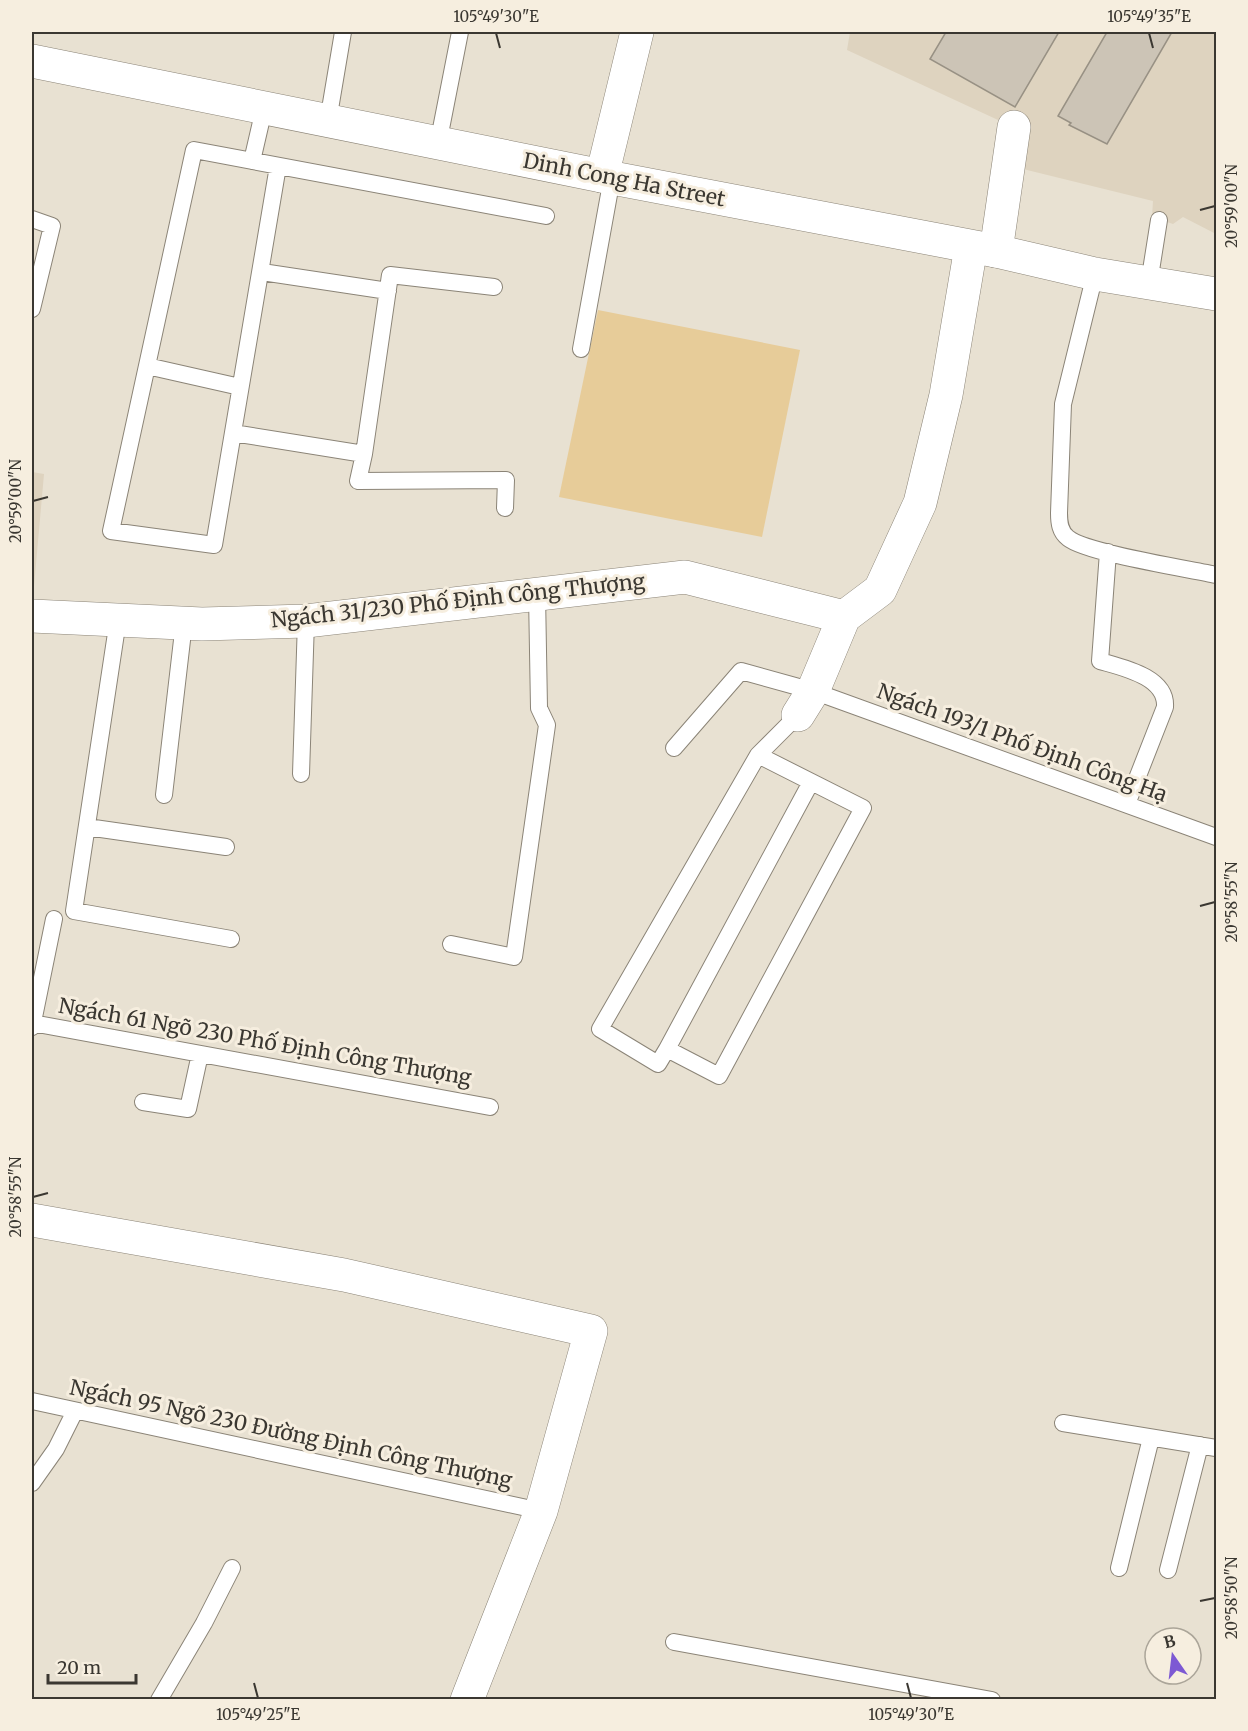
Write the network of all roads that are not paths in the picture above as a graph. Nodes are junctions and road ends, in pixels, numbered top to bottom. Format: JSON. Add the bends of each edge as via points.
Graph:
{"nodes":[{"id":1,"x":344,"y":32,"type":"edge"},
{"id":2,"x":460,"y":32,"type":"edge"},
{"id":3,"x":637,"y":32,"type":"edge"},
{"id":4,"x":32,"y":61,"type":"edge"},
{"id":5,"x":264,"y":109,"type":"junction"},
{"id":6,"x":328,"y":121,"type":"junction"},
{"id":7,"x":1014,"y":127,"type":"dead end"},
{"id":8,"x":438,"y":144,"type":"junction"},
{"id":9,"x":252,"y":161,"type":"junction"},
{"id":10,"x":278,"y":166,"type":"junction"},
{"id":11,"x":607,"y":177,"type":"junction"},
{"id":12,"x":546,"y":216,"type":"dead end"},
{"id":13,"x":32,"y":219,"type":"edge"},
{"id":14,"x":1159,"y":220,"type":"dead end"},
{"id":15,"x":983,"y":249,"type":"junction"},
{"id":16,"x":261,"y":272,"type":"junction"},
{"id":17,"x":1095,"y":274,"type":"junction"},
{"id":18,"x":1149,"y":283,"type":"junction"},
{"id":19,"x":494,"y":286,"type":"dead end"},
{"id":20,"x":388,"y":291,"type":"junction"},
{"id":21,"x":1216,"y":294,"type":"edge"},
{"id":22,"x":32,"y":309,"type":"edge"},
{"id":23,"x":581,"y":349,"type":"dead end"},
{"id":24,"x":147,"y":366,"type":"junction"},
{"id":25,"x":240,"y":387,"type":"junction"},
{"id":26,"x":232,"y":433,"type":"junction"},
{"id":27,"x":364,"y":454,"type":"junction"},
{"id":28,"x":505,"y":508,"type":"dead end"},
{"id":29,"x":1108,"y":552,"type":"junction"},
{"id":30,"x":1216,"y":575,"type":"edge"},
{"id":31,"x":537,"y":594,"type":"junction"},
{"id":32,"x":32,"y":616,"type":"edge"},
{"id":33,"x":844,"y":617,"type":"junction"},
{"id":34,"x":118,"y":620,"type":"junction"},
{"id":35,"x":306,"y":621,"type":"junction"},
{"id":36,"x":184,"y":623,"type":"junction"},
{"id":37,"x":806,"y":703,"type":"junction"},
{"id":38,"x":674,"y":748,"type":"dead end"},
{"id":39,"x":758,"y":755,"type":"junction"},
{"id":40,"x":301,"y":774,"type":"dead end"},
{"id":41,"x":811,"y":782,"type":"junction"},
{"id":42,"x":164,"y":795,"type":"dead end"},
{"id":43,"x":1127,"y":804,"type":"junction"},
{"id":44,"x":87,"y":827,"type":"junction"},
{"id":45,"x":1216,"y":837,"type":"edge"},
{"id":46,"x":226,"y":847,"type":"dead end"},
{"id":47,"x":54,"y":919,"type":"dead end"},
{"id":48,"x":231,"y":939,"type":"dead end"},
{"id":49,"x":451,"y":944,"type":"dead end"},
{"id":50,"x":32,"y":1024,"type":"edge"},
{"id":51,"x":667,"y":1049,"type":"junction"},
{"id":52,"x":200,"y":1054,"type":"junction"},
{"id":53,"x":143,"y":1102,"type":"dead end"},
{"id":54,"x":490,"y":1107,"type":"dead end"},
{"id":55,"x":32,"y":1220,"type":"edge"},
{"id":56,"x":32,"y":1401,"type":"edge"},
{"id":57,"x":75,"y":1411,"type":"junction"},
{"id":58,"x":1063,"y":1423,"type":"dead end"},
{"id":59,"x":1150,"y":1438,"type":"junction"},
{"id":60,"x":1208,"y":1447,"type":"edge"},
{"id":61,"x":32,"y":1483,"type":"edge"},
{"id":62,"x":541,"y":1511,"type":"junction"},
{"id":63,"x":232,"y":1568,"type":"dead end"},
{"id":64,"x":1119,"y":1568,"type":"dead end"},
{"id":65,"x":1168,"y":1570,"type":"dead end"},
{"id":66,"x":674,"y":1642,"type":"dead end"},
{"id":67,"x":159,"y":1700,"type":"edge"},
{"id":68,"x":467,"y":1700,"type":"edge"},
{"id":69,"x":992,"y":1700,"type":"edge"}],
"edges":[{"from":1,"to":6,"type":"lane"},
{"from":2,"to":8,"type":"lane"},
{"from":3,"to":11,"type":"street"},
{"from":4,"to":5,"type":"street","name":"Dinh Cong Ha Street"},
{"from":5,"to":6,"type":"street","name":"Dinh Cong Ha Street"},
{"from":5,"to":9,"type":"lane"},
{"from":6,"to":8,"type":"street","name":"Dinh Cong Ha Street"},
{"from":7,"to":15,"type":"street"},
{"from":8,"to":11,"type":"street","name":"Dinh Cong Ha Street"},
{"from":9,"to":10,"type":"lane"},
{"from":9,"to":24,"type":"lane","via":[[194,150]]},
{"from":10,"to":12,"type":"lane"},
{"from":10,"to":16,"type":"lane"},
{"from":11,"to":15,"type":"street","name":"Dinh Cong Ha Street"},
{"from":11,"to":23,"type":"lane"},
{"from":13,"to":22,"type":"lane","via":[[52,226]]},
{"from":14,"to":18,"type":"lane"},
{"from":15,"to":17,"type":"street","name":"Dinh Cong Ha Street"},
{"from":15,"to":33,"type":"street","via":[[920,503],[880,590]]},
{"from":16,"to":20,"type":"lane"},
{"from":16,"to":25,"type":"lane"},
{"from":17,"to":18,"type":"street","name":"Dinh Cong Ha Street"},
{"from":17,"to":29,"type":"lane","via":[[1064,404],[1059,524],[1070,540]]},
{"from":18,"to":21,"type":"street","name":"Dinh Cong Ha Street"},
{"from":19,"to":20,"type":"lane","via":[[390,275]]},
{"from":20,"to":27,"type":"lane"},
{"from":24,"to":25,"type":"lane"},
{"from":24,"to":26,"type":"lane","via":[[111,531],[214,545]]},
{"from":25,"to":26,"type":"lane"},
{"from":26,"to":27,"type":"lane"},
{"from":27,"to":28,"type":"lane","via":[[358,481],[506,480]]},
{"from":29,"to":30,"type":"lane"},
{"from":29,"to":43,"type":"lane","via":[[1100,661],[1155,683],[1166,698]]},
{"from":31,"to":33,"type":"street","name":"Ngách 31/230 Phố Định Công Thượng","via":[[685,576]]},
{"from":31,"to":35,"type":"street","name":"Ngách 31/230 Phố Định Công Thượng"},
{"from":31,"to":49,"type":"lane","via":[[539,708],[547,725],[514,957]]},
{"from":32,"to":34,"type":"street","name":"Ngách 31/230 Phố Định Công Thượng"},
{"from":33,"to":37,"type":"street"},
{"from":34,"to":36,"type":"street","name":"Ngách 31/230 Phố Định Công Thượng"},
{"from":34,"to":44,"type":"lane"},
{"from":35,"to":36,"type":"street","name":"Ngách 31/230 Phố Định Công Thượng"},
{"from":35,"to":40,"type":"lane"},
{"from":36,"to":42,"type":"lane"},
{"from":37,"to":38,"type":"lane","name":"Ngách 193/1 Phố Định Công Hạ","via":[[741,671]]},
{"from":37,"to":39,"type":"lane"},
{"from":37,"to":43,"type":"lane","name":"Ngách 193/1 Phố Định Công Hạ"},
{"from":39,"to":41,"type":"lane"},
{"from":39,"to":51,"type":"lane","via":[[600,1029],[658,1064]]},
{"from":41,"to":51,"type":"lane"},
{"from":41,"to":51,"type":"lane","via":[[863,808],[725,1066],[719,1076]]},
{"from":43,"to":45,"type":"lane","name":"Ngách 193/1 Phố Định Công Hạ"},
{"from":44,"to":46,"type":"lane"},
{"from":44,"to":48,"type":"lane","via":[[74,911]]},
{"from":47,"to":50,"type":"lane"},
{"from":50,"to":52,"type":"lane","name":"Ngách 61 Ngõ 230 Phố Định Công Thượng"},
{"from":52,"to":53,"type":"lane","via":[[188,1109]]},
{"from":52,"to":54,"type":"lane","name":"Ngách 61 Ngõ 230 Phố Định Công Thượng"},
{"from":55,"to":62,"type":"street","via":[[344,1275],[591,1331]]},
{"from":56,"to":57,"type":"lane","name":"Ngách 95 Ngõ 230 Đường Định Công Thượng"},
{"from":57,"to":61,"type":"lane","via":[[56,1449]]},
{"from":57,"to":62,"type":"lane","name":"Ngách 95 Ngõ 230 Đường Định Công Thượng"},
{"from":58,"to":59,"type":"lane"},
{"from":59,"to":60,"type":"lane"},
{"from":59,"to":64,"type":"lane"},
{"from":60,"to":65,"type":"lane"},
{"from":62,"to":68,"type":"street"},
{"from":63,"to":67,"type":"lane"},
{"from":66,"to":69,"type":"lane"}]}
